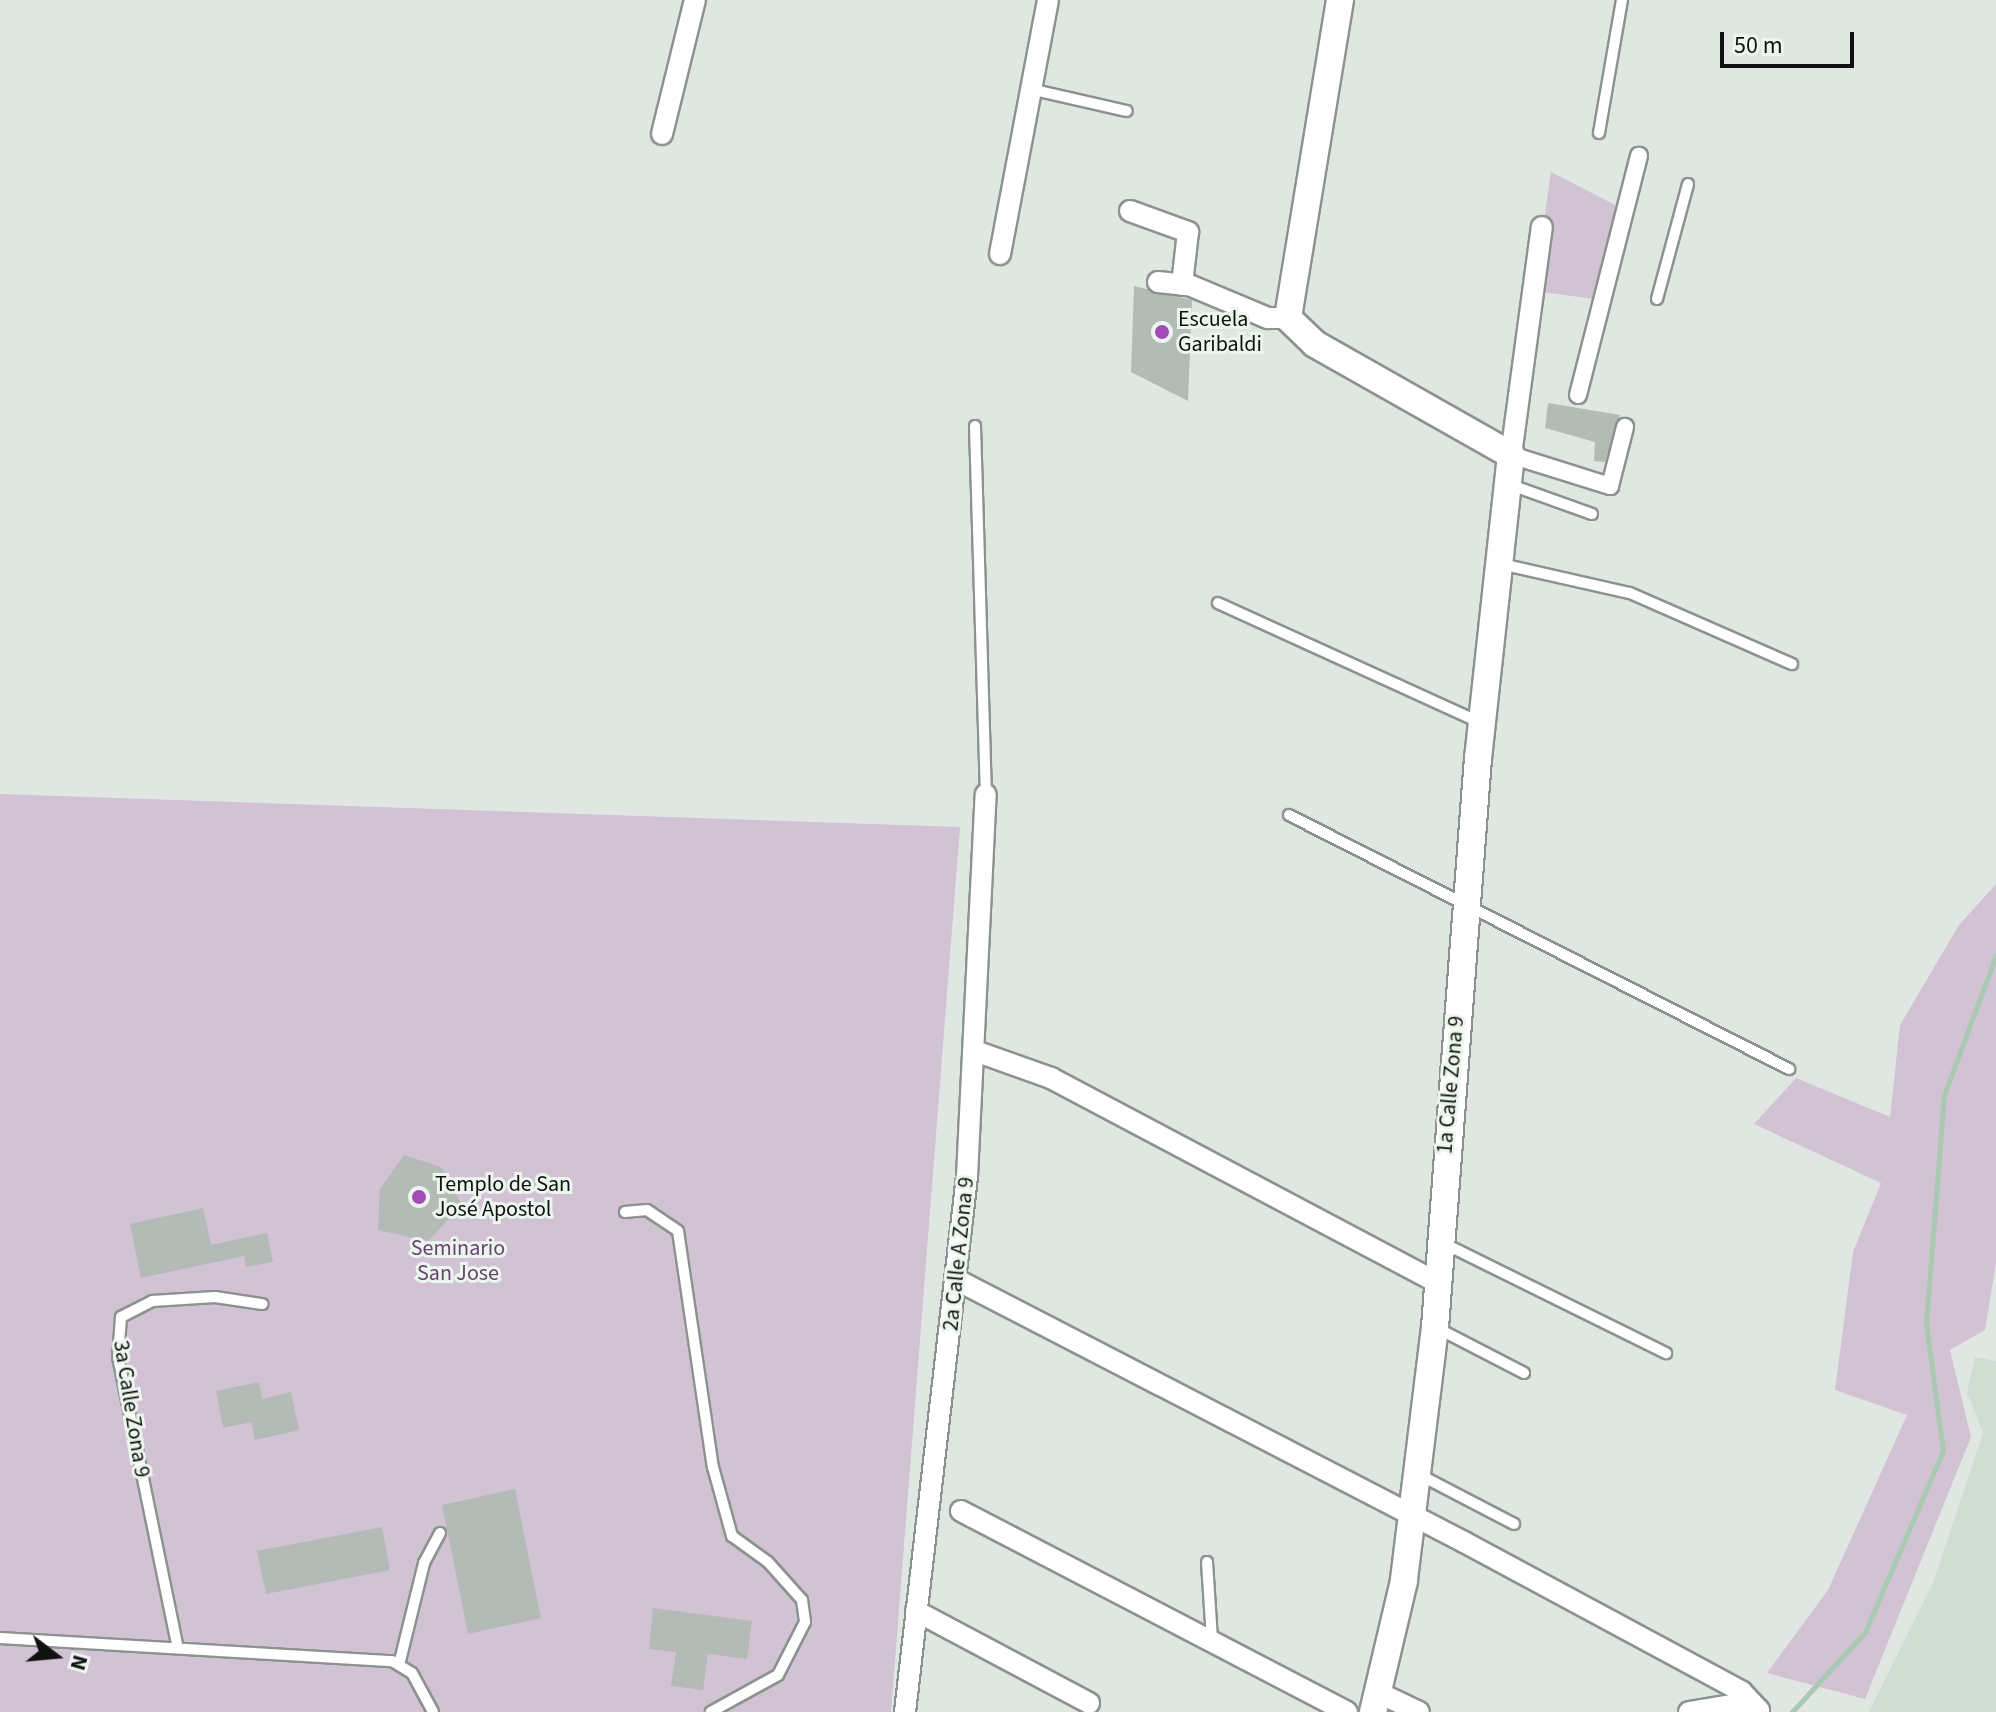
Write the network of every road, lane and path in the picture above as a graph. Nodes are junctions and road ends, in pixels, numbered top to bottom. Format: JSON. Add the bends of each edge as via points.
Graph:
{"nodes":[{"id":1,"x":695,"y":0,"type":"edge"},
{"id":2,"x":1048,"y":0,"type":"edge"},
{"id":3,"x":1340,"y":0,"type":"edge"},
{"id":4,"x":1622,"y":0,"type":"edge"},
{"id":5,"x":1030,"y":89,"type":"junction"},
{"id":6,"x":1127,"y":111,"type":"dead end"},
{"id":7,"x":1599,"y":133,"type":"dead end"},
{"id":8,"x":662,"y":134,"type":"dead end"},
{"id":9,"x":1639,"y":156,"type":"dead end"},
{"id":10,"x":1688,"y":184,"type":"dead end"},
{"id":11,"x":1130,"y":211,"type":"dead end"},
{"id":12,"x":1542,"y":227,"type":"dead end"},
{"id":13,"x":1000,"y":254,"type":"dead end"},
{"id":14,"x":1158,"y":282,"type":"dead end"},
{"id":15,"x":1182,"y":285,"type":"junction"},
{"id":16,"x":1657,"y":299,"type":"dead end"},
{"id":17,"x":1288,"y":318,"type":"junction"},
{"id":18,"x":1578,"y":395,"type":"dead end"},
{"id":19,"x":975,"y":426,"type":"dead end"},
{"id":20,"x":1625,"y":427,"type":"dead end"},
{"id":21,"x":1511,"y":455,"type":"junction"},
{"id":22,"x":1508,"y":484,"type":"junction"},
{"id":23,"x":1592,"y":514,"type":"dead end"},
{"id":24,"x":1499,"y":563,"type":"junction"},
{"id":25,"x":1218,"y":603,"type":"dead end"},
{"id":26,"x":1792,"y":664,"type":"dead end"},
{"id":27,"x":1481,"y":723,"type":"junction"},
{"id":28,"x":986,"y":794,"type":"joint"},
{"id":29,"x":1289,"y":815,"type":"dead end"},
{"id":30,"x":1466,"y":907,"type":"junction"},
{"id":31,"x":975,"y":1051,"type":"junction"},
{"id":32,"x":1789,"y":1069,"type":"dead end"},
{"id":33,"x":625,"y":1212,"type":"dead end"},
{"id":34,"x":1437,"y":1240,"type":"junction"},
{"id":35,"x":957,"y":1280,"type":"junction"},
{"id":36,"x":1435,"y":1281,"type":"junction"},
{"id":37,"x":262,"y":1304,"type":"dead end"},
{"id":38,"x":1435,"y":1327,"type":"junction"},
{"id":39,"x":1666,"y":1353,"type":"dead end"},
{"id":40,"x":1524,"y":1373,"type":"dead end"},
{"id":41,"x":1417,"y":1474,"type":"junction"},
{"id":42,"x":961,"y":1511,"type":"dead end"},
{"id":43,"x":1411,"y":1520,"type":"junction"},
{"id":44,"x":1514,"y":1524,"type":"dead end"},
{"id":45,"x":440,"y":1533,"type":"dead end"},
{"id":46,"x":1207,"y":1562,"type":"dead end"},
{"id":47,"x":916,"y":1611,"type":"junction"},
{"id":48,"x":0,"y":1638,"type":"edge"},
{"id":49,"x":1213,"y":1642,"type":"junction"},
{"id":50,"x":177,"y":1644,"type":"junction"},
{"id":51,"x":399,"y":1665,"type":"junction"},
{"id":52,"x":1376,"y":1702,"type":"edge"},
{"id":53,"x":1089,"y":1703,"type":"dead end"},
{"id":54,"x":1760,"y":1710,"type":"edge"},
{"id":55,"x":433,"y":1712,"type":"edge"},
{"id":56,"x":711,"y":1712,"type":"edge"},
{"id":57,"x":905,"y":1712,"type":"edge"},
{"id":58,"x":1347,"y":1712,"type":"edge"},
{"id":59,"x":1419,"y":1712,"type":"edge"},
{"id":60,"x":1689,"y":1712,"type":"edge"}],
"edges":[{"from":1,"to":8,"type":"street"},
{"from":2,"to":5,"type":"street"},
{"from":3,"to":17,"type":"street"},
{"from":4,"to":7,"type":"lane"},
{"from":5,"to":6,"type":"lane"},
{"from":5,"to":13,"type":"street"},
{"from":9,"to":18,"type":"street"},
{"from":10,"to":16,"type":"lane"},
{"from":11,"to":15,"type":"street","via":[[1188,232]]},
{"from":12,"to":21,"type":"street"},
{"from":14,"to":15,"type":"street"},
{"from":15,"to":17,"type":"street","via":[[1268,318]]},
{"from":17,"to":21,"type":"street","via":[[1315,344]]},
{"from":19,"to":28,"type":"lane"},
{"from":20,"to":21,"type":"street","via":[[1610,486]]},
{"from":21,"to":22,"type":"street","name":"1a Calle Zona 9"},
{"from":22,"to":23,"type":"lane"},
{"from":22,"to":24,"type":"street","name":"1a Calle Zona 9"},
{"from":24,"to":26,"type":"lane","via":[[1630,593]]},
{"from":24,"to":27,"type":"street","name":"1a Calle Zona 9"},
{"from":25,"to":27,"type":"lane"},
{"from":27,"to":30,"type":"street","name":"1a Calle Zona 9"},
{"from":28,"to":31,"type":"street","name":"2a Calle A Zona 9"},
{"from":29,"to":30,"type":"lane"},
{"from":30,"to":32,"type":"lane"},
{"from":30,"to":34,"type":"street","name":"1a Calle Zona 9"},
{"from":31,"to":35,"type":"street","name":"2a Calle A Zona 9"},
{"from":31,"to":36,"type":"street","via":[[1063,1084]]},
{"from":33,"to":56,"type":"lane","via":[[647,1210],[678,1231],[713,1467],[732,1536],[768,1562],[802,1600],[805,1622],[778,1675]]},
{"from":34,"to":36,"type":"street","name":"1a Calle Zona 9"},
{"from":34,"to":39,"type":"lane"},
{"from":35,"to":43,"type":"street"},
{"from":35,"to":47,"type":"street","name":"2a Calle A Zona 9"},
{"from":36,"to":38,"type":"street","name":"1a Calle Zona 9"},
{"from":37,"to":50,"type":"lane","name":"3a Calle Zona 9","via":[[215,1297],[152,1301],[121,1317],[118,1357]]},
{"from":38,"to":40,"type":"lane"},
{"from":38,"to":41,"type":"street","name":"1a Calle Zona 9"},
{"from":41,"to":43,"type":"street","name":"1a Calle Zona 9"},
{"from":41,"to":44,"type":"lane"},
{"from":42,"to":49,"type":"street"},
{"from":43,"to":52,"type":"street","name":"1a Calle Zona 9"},
{"from":43,"to":54,"type":"street","via":[[1742,1692]]},
{"from":45,"to":51,"type":"lane","via":[[424,1563]]},
{"from":46,"to":49,"type":"lane"},
{"from":47,"to":53,"type":"street"},
{"from":47,"to":57,"type":"street","name":"2a Calle A Zona 9"},
{"from":48,"to":50,"type":"lane"},
{"from":49,"to":58,"type":"street"},
{"from":50,"to":51,"type":"lane"},
{"from":51,"to":55,"type":"lane","via":[[412,1673]]},
{"from":52,"to":59,"type":"street"},
{"from":54,"to":60,"type":"street","via":[[1738,1704]]}]}
